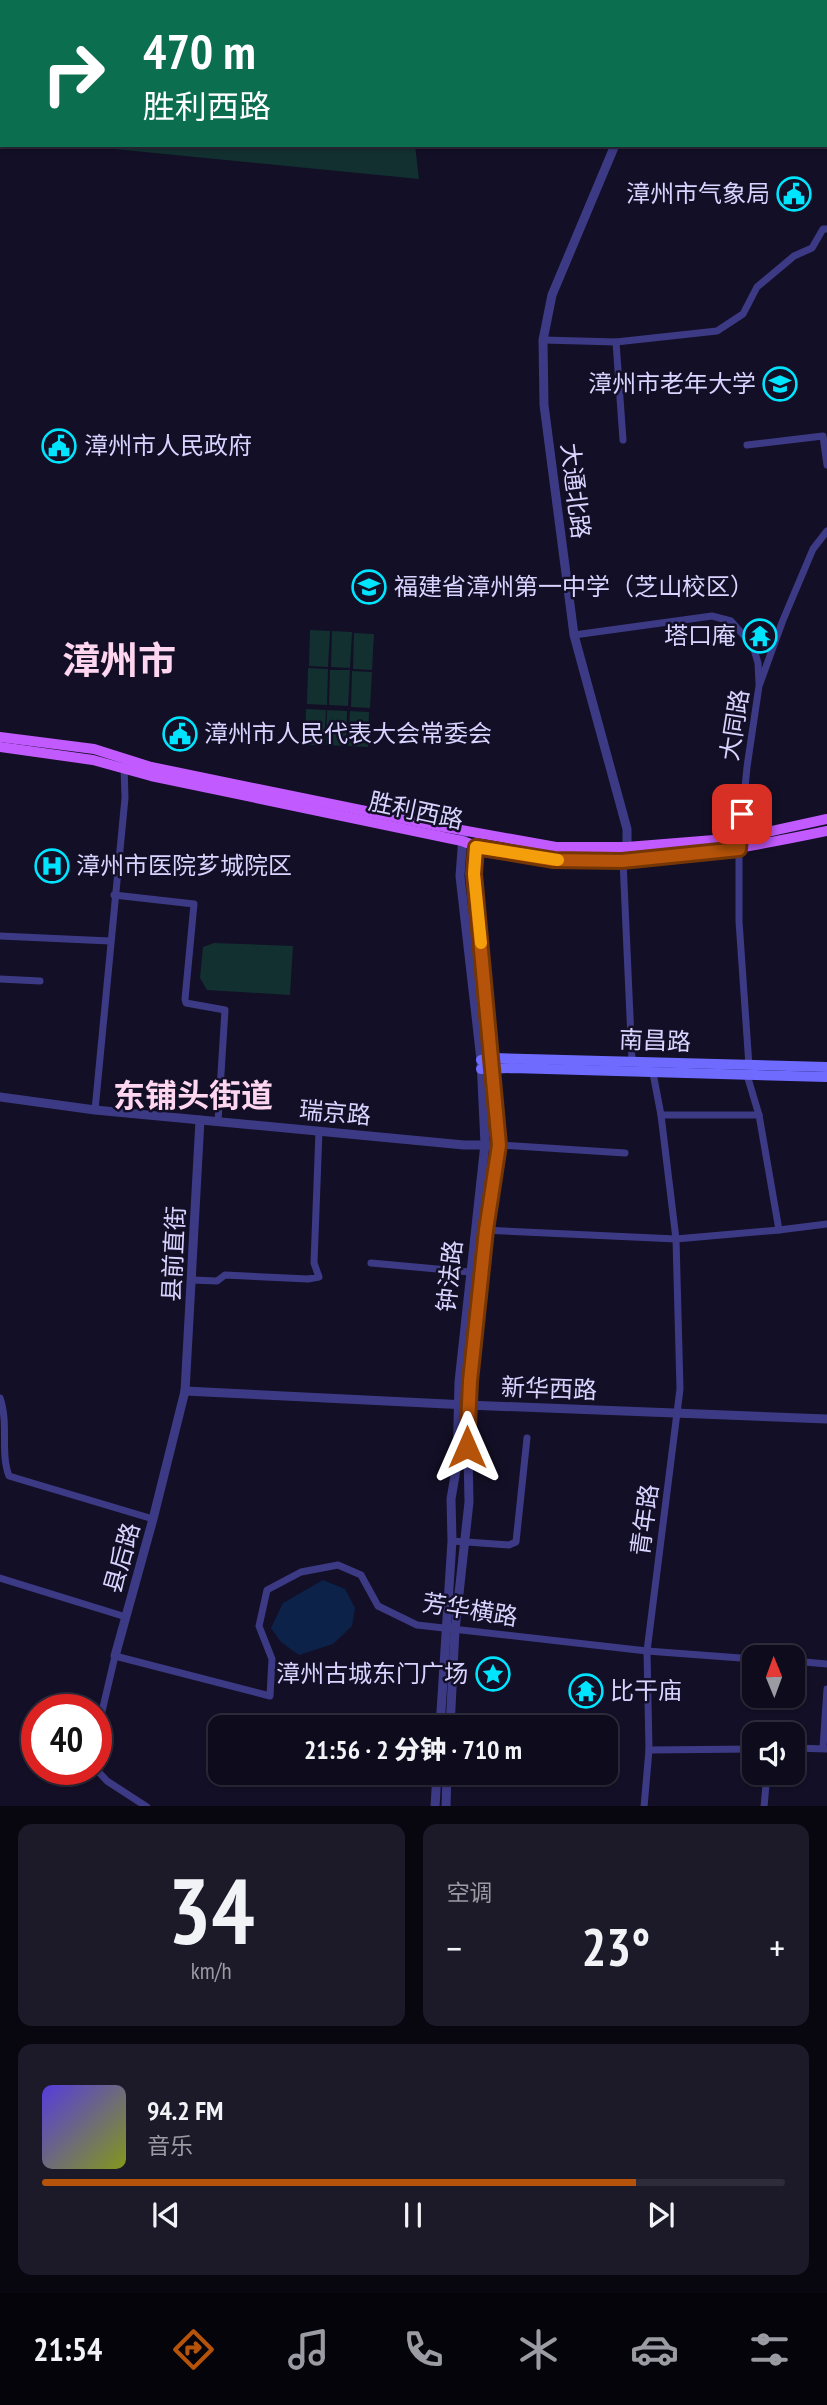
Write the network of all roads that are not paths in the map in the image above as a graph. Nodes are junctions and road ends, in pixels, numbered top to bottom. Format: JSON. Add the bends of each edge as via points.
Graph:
{"nodes":[{"id":1,"x":614,"y":147,"type":"edge"},
{"id":2,"x":827,"y":229,"type":"edge"},
{"id":3,"x":543,"y":341,"type":"junction"},
{"id":4,"x":615,"y":342,"type":"junction"},
{"id":5,"x":623,"y":440,"type":"dead end"},
{"id":6,"x":747,"y":445,"type":"dead end"},
{"id":7,"x":827,"y":465,"type":"edge"},
{"id":8,"x":827,"y":531,"type":"edge"},
{"id":9,"x":574,"y":635,"type":"junction"},
{"id":10,"x":759,"y":686,"type":"junction"},
{"id":11,"x":0,"y":737,"type":"edge"},
{"id":12,"x":0,"y":747,"type":"edge"},
{"id":13,"x":124,"y":764,"type":"junction"},
{"id":14,"x":827,"y":819,"type":"edge"},
{"id":15,"x":827,"y":831,"type":"edge"},
{"id":16,"x":481,"y":834,"type":"junction"},
{"id":17,"x":463,"y":836,"type":"junction"},
{"id":18,"x":739,"y":843,"type":"junction"},
{"id":19,"x":476,"y":847,"type":"junction"},
{"id":20,"x":627,"y":847,"type":"junction"},
{"id":21,"x":622,"y":861,"type":"junction"},
{"id":22,"x":114,"y":895,"type":"junction"},
{"id":23,"x":0,"y":936,"type":"edge"},
{"id":24,"x":110,"y":941,"type":"junction"},
{"id":25,"x":0,"y":979,"type":"edge"},
{"id":26,"x":40,"y":981,"type":"dead end"},
{"id":27,"x":632,"y":1061,"type":"junction"},
{"id":28,"x":493,"y":1063,"type":"junction"},
{"id":29,"x":481,"y":1065,"type":"junction"},
{"id":30,"x":827,"y":1067,"type":"edge"},
{"id":31,"x":748,"y":1070,"type":"junction"},
{"id":32,"x":653,"y":1073,"type":"junction"},
{"id":33,"x":827,"y":1077,"type":"edge"},
{"id":34,"x":0,"y":1097,"type":"edge"},
{"id":35,"x":94,"y":1110,"type":"junction"},
{"id":36,"x":661,"y":1115,"type":"junction"},
{"id":37,"x":759,"y":1115,"type":"junction"},
{"id":38,"x":200,"y":1120,"type":"junction"},
{"id":39,"x":218,"y":1121,"type":"junction"},
{"id":40,"x":319,"y":1131,"type":"junction"},
{"id":41,"x":485,"y":1144,"type":"junction"},
{"id":42,"x":499,"y":1145,"type":"junction"},
{"id":43,"x":625,"y":1153,"type":"dead end"},
{"id":44,"x":827,"y":1224,"type":"edge"},
{"id":45,"x":475,"y":1229,"type":"junction"},
{"id":46,"x":486,"y":1230,"type":"junction"},
{"id":47,"x":779,"y":1230,"type":"junction"},
{"id":48,"x":676,"y":1239,"type":"junction"},
{"id":49,"x":371,"y":1263,"type":"dead end"},
{"id":50,"x":470,"y":1272,"type":"junction"},
{"id":51,"x":192,"y":1280,"type":"junction"},
{"id":52,"x":185,"y":1391,"type":"junction"},
{"id":53,"x":0,"y":1398,"type":"edge"},
{"id":54,"x":463,"y":1405,"type":"junction"},
{"id":55,"x":678,"y":1414,"type":"junction"},
{"id":56,"x":827,"y":1419,"type":"edge"},
{"id":57,"x":527,"y":1438,"type":"dead end"},
{"id":58,"x":153,"y":1519,"type":"junction"},
{"id":59,"x":452,"y":1541,"type":"junction"},
{"id":60,"x":463,"y":1542,"type":"junction"},
{"id":61,"x":0,"y":1578,"type":"edge"},
{"id":62,"x":125,"y":1617,"type":"junction"},
{"id":63,"x":450,"y":1629,"type":"junction"},
{"id":64,"x":647,"y":1651,"type":"junction"},
{"id":65,"x":115,"y":1656,"type":"junction"},
{"id":66,"x":742,"y":1658,"type":"edge"},
{"id":67,"x":805,"y":1662,"type":"edge"},
{"id":68,"x":827,"y":1664,"type":"edge"},
{"id":69,"x":827,"y":1689,"type":"edge"},
{"id":70,"x":106,"y":1694,"type":"edge"},
{"id":71,"x":441,"y":1715,"type":"edge"},
{"id":72,"x":450,"y":1715,"type":"edge"},
{"id":73,"x":805,"y":1748,"type":"edge"},
{"id":74,"x":742,"y":1749,"type":"edge"},
{"id":75,"x":825,"y":1749,"type":"edge"},
{"id":76,"x":649,"y":1750,"type":"junction"},
{"id":77,"x":112,"y":1784,"type":"edge"},
{"id":78,"x":436,"y":1785,"type":"edge"},
{"id":79,"x":447,"y":1785,"type":"edge"},
{"id":80,"x":766,"y":1785,"type":"edge"},
{"id":81,"x":145,"y":1806,"type":"edge"},
{"id":82,"x":435,"y":1806,"type":"edge"},
{"id":83,"x":446,"y":1806,"type":"edge"},
{"id":84,"x":643,"y":1806,"type":"edge"},
{"id":85,"x":764,"y":1806,"type":"edge"}],
"edges":[{"from":1,"to":3,"type":"street","name":"大通北路","via":[[552,295]]},
{"from":2,"to":4,"type":"street","via":[[822,229],[813,248],[794,256],[757,287],[743,314],[717,331]]},
{"from":3,"to":4,"type":"street"},
{"from":3,"to":9,"type":"street","name":"大通北路","via":[[544,405]]},
{"from":4,"to":5,"type":"street"},
{"from":6,"to":7,"type":"street","via":[[823,436]]},
{"from":8,"to":10,"type":"street","name":"大同路","via":[[813,549]]},
{"from":9,"to":10,"type":"street","via":[[712,616],[731,621],[753,646]]},
{"from":9,"to":20,"type":"street","name":"大通北路","via":[[627,829]]},
{"from":10,"to":18,"type":"street","name":"大同路"},
{"from":11,"to":13,"type":"main road","via":[[94,749]]},
{"from":12,"to":13,"type":"main road","name":"胜利西路"},
{"from":13,"to":17,"type":"main road","name":"胜利西路"},
{"from":13,"to":22,"type":"street","via":[[125,799]]},
{"from":14,"to":18,"type":"main road","name":"胜利西路"},
{"from":15,"to":18,"type":"main road","name":"胜利西路"},
{"from":16,"to":17,"type":"main road"},
{"from":16,"to":19,"type":"street","name":"钟法路"},
{"from":16,"to":20,"type":"main road","via":[[556,847]]},
{"from":17,"to":19,"type":"main road","name":"胜利西路"},
{"from":17,"to":29,"type":"street","name":"钟法路","via":[[460,876]]},
{"from":18,"to":20,"type":"main road"},
{"from":18,"to":21,"type":"main road","name":"胜利西路"},
{"from":18,"to":31,"type":"street","name":"大同路"},
{"from":19,"to":21,"type":"main road","name":"胜利西路","via":[[554,860]]},
{"from":19,"to":28,"type":"street","name":"钟法路","via":[[474,874]]},
{"from":21,"to":27,"type":"street"},
{"from":22,"to":24,"type":"street"},
{"from":22,"to":39,"type":"street","via":[[194,904],[185,999],[186,1003],[225,1010]]},
{"from":23,"to":24,"type":"street"},
{"from":24,"to":35,"type":"street"},
{"from":25,"to":26,"type":"street"},
{"from":27,"to":28,"type":"main road","name":"南昌路"},
{"from":27,"to":31,"type":"main road","name":"南昌路"},
{"from":28,"to":29,"type":"main road","name":"南昌路"},
{"from":28,"to":32,"type":"main road","name":"南昌路"},
{"from":28,"to":42,"type":"street","name":"钟法路"},
{"from":29,"to":41,"type":"street","name":"钟法路"},
{"from":30,"to":31,"type":"main road","name":"南昌路"},
{"from":31,"to":32,"type":"main road","name":"南昌路"},
{"from":31,"to":33,"type":"main road","name":"南昌路"},
{"from":31,"to":37,"type":"street","name":"大同路"},
{"from":32,"to":36,"type":"street","name":"青年路"},
{"from":34,"to":35,"type":"street","name":"瑞京路"},
{"from":35,"to":38,"type":"street","name":"瑞京路"},
{"from":36,"to":37,"type":"street"},
{"from":36,"to":48,"type":"street","name":"青年路"},
{"from":37,"to":47,"type":"street","name":"大同路"},
{"from":38,"to":39,"type":"street","name":"瑞京路"},
{"from":38,"to":51,"type":"street","name":"县前直街"},
{"from":39,"to":40,"type":"street","name":"瑞京路"},
{"from":40,"to":41,"type":"street","name":"瑞京路"},
{"from":40,"to":51,"type":"street","via":[[314,1263],[319,1277],[225,1275],[217,1281]]},
{"from":41,"to":42,"type":"street","name":"瑞京路"},
{"from":41,"to":45,"type":"street","name":"钟法路"},
{"from":42,"to":43,"type":"street"},
{"from":42,"to":46,"type":"street","name":"钟法路"},
{"from":44,"to":47,"type":"street"},
{"from":45,"to":46,"type":"street"},
{"from":45,"to":50,"type":"street","name":"钟法路"},
{"from":46,"to":48,"type":"street"},
{"from":46,"to":54,"type":"street","name":"钟法路"},
{"from":47,"to":48,"type":"street"},
{"from":48,"to":55,"type":"street","name":"青年路"},
{"from":49,"to":50,"type":"street"},
{"from":50,"to":54,"type":"street","name":"钟法路","via":[[459,1382]]},
{"from":51,"to":52,"type":"street","name":"县前直街"},
{"from":52,"to":54,"type":"street","name":"新华西路"},
{"from":52,"to":58,"type":"street","name":"县后路"},
{"from":53,"to":58,"type":"street","via":[[4,1409],[3,1466],[9,1476]]},
{"from":54,"to":55,"type":"street","name":"新华西路"},
{"from":54,"to":59,"type":"street","name":"钟法路","via":[[451,1499]]},
{"from":54,"to":60,"type":"street","name":"钟法路","via":[[469,1502]]},
{"from":55,"to":56,"type":"street","name":"新华西路"},
{"from":55,"to":64,"type":"street","name":"青年路"},
{"from":57,"to":60,"type":"street","via":[[516,1542]]},
{"from":58,"to":62,"type":"street","name":"县后路"},
{"from":59,"to":60,"type":"street"},
{"from":59,"to":63,"type":"street","name":"钟法路"},
{"from":60,"to":63,"type":"street","name":"钟法路"},
{"from":61,"to":62,"type":"street"},
{"from":62,"to":65,"type":"street","name":"县后路"},
{"from":63,"to":64,"type":"street","name":"芳华横路"},
{"from":63,"to":65,"type":"street","name":"芳华横路","via":[[417,1625],[378,1606],[361,1575],[338,1565],[301,1572],[267,1590],[259,1626],[272,1659],[270,1696]]},
{"from":63,"to":71,"type":"street","name":"钟法路"},
{"from":63,"to":72,"type":"street","name":"钟法路"},
{"from":64,"to":66,"type":"street","name":"芳华横路"},
{"from":64,"to":76,"type":"street","name":"青年路"},
{"from":65,"to":70,"type":"street","name":"县后路"},
{"from":67,"to":68,"type":"street"},
{"from":69,"to":75,"type":"street"},
{"from":73,"to":75,"type":"street"},
{"from":74,"to":76,"type":"street"},
{"from":76,"to":84,"type":"street","name":"青年路"},
{"from":77,"to":81,"type":"street"},
{"from":78,"to":82,"type":"street"},
{"from":79,"to":83,"type":"street"},
{"from":80,"to":85,"type":"street"}]}
